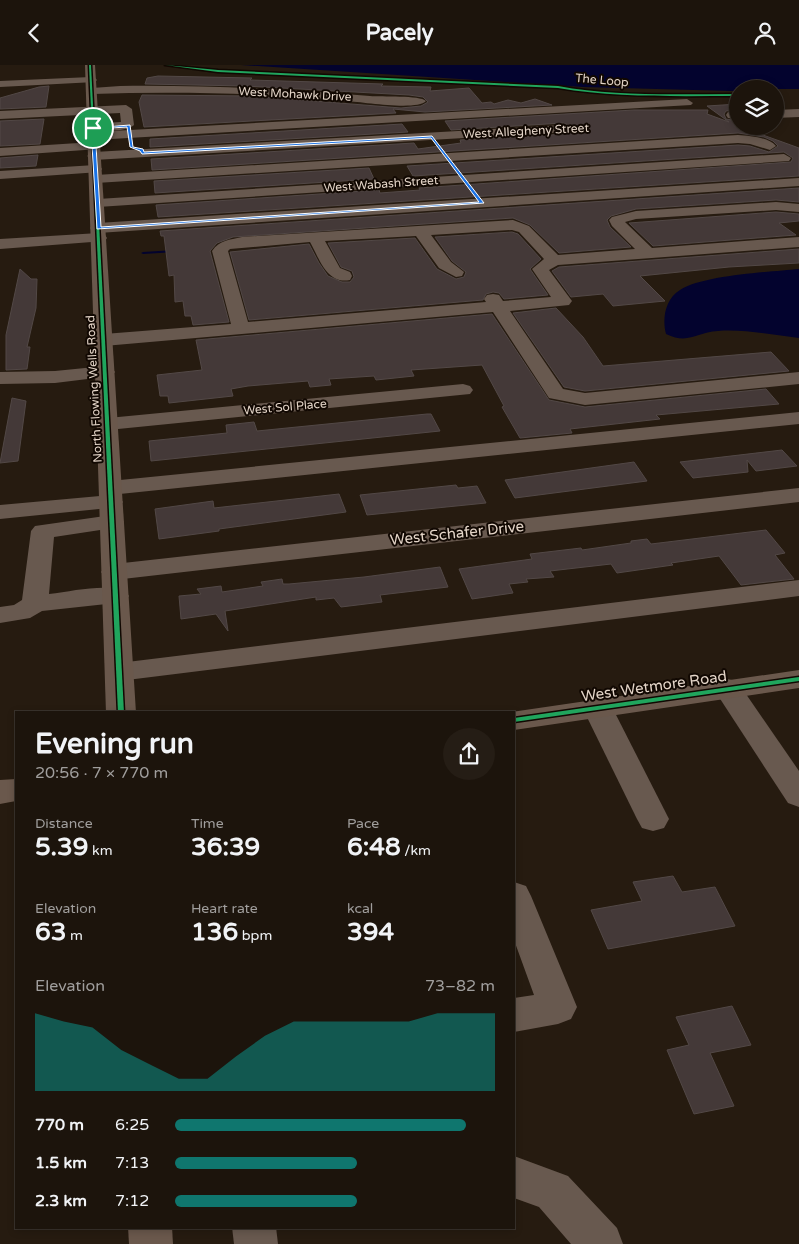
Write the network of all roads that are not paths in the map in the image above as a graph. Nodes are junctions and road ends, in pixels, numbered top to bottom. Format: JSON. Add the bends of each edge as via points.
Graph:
{"nodes":[{"id":1,"x":0,"y":73,"type":"edge"},
{"id":2,"x":0,"y":79,"type":"edge"},
{"id":3,"x":0,"y":84,"type":"edge"},
{"id":4,"x":288,"y":93,"type":"junction"},
{"id":5,"x":435,"y":100,"type":"dead end"},
{"id":6,"x":398,"y":102,"type":"junction"},
{"id":7,"x":277,"y":103,"type":"dead end"},
{"id":8,"x":687,"y":103,"type":"dead end"},
{"id":9,"x":799,"y":113,"type":"edge"},
{"id":10,"x":784,"y":114,"type":"edge"},
{"id":11,"x":0,"y":115,"type":"edge"},
{"id":12,"x":414,"y":118,"type":"junction"},
{"id":13,"x":128,"y":119,"type":"junction"},
{"id":14,"x":92,"y":126,"type":"edge"},
{"id":15,"x":579,"y":128,"type":"dead end"},
{"id":16,"x":432,"y":137,"type":"junction"},
{"id":17,"x":0,"y":152,"type":"edge"},
{"id":18,"x":142,"y":153,"type":"junction"},
{"id":19,"x":446,"y":157,"type":"junction"},
{"id":20,"x":784,"y":158,"type":"junction"},
{"id":21,"x":799,"y":166,"type":"edge"},
{"id":22,"x":0,"y":175,"type":"edge"},
{"id":23,"x":462,"y":179,"type":"junction"},
{"id":24,"x":799,"y":182,"type":"edge"},
{"id":25,"x":780,"y":192,"type":"dead end"},
{"id":26,"x":597,"y":201,"type":"dead end"},
{"id":27,"x":482,"y":203,"type":"junction"},
{"id":28,"x":798,"y":207,"type":"edge"},
{"id":29,"x":507,"y":209,"type":"dead end"},
{"id":30,"x":617,"y":219,"type":"junction"},
{"id":31,"x":47,"y":225,"type":"dead end"},
{"id":32,"x":520,"y":226,"type":"junction"},
{"id":33,"x":95,"y":227,"type":"junction"},
{"id":34,"x":215,"y":228,"type":"dead end"},
{"id":35,"x":420,"y":230,"type":"junction"},
{"id":36,"x":315,"y":237,"type":"junction"},
{"id":37,"x":45,"y":241,"type":"junction"},
{"id":38,"x":799,"y":242,"type":"edge"},
{"id":39,"x":0,"y":244,"type":"edge"},
{"id":40,"x":225,"y":245,"type":"junction"},
{"id":41,"x":647,"y":252,"type":"junction"},
{"id":42,"x":554,"y":260,"type":"junction"},
{"id":43,"x":456,"y":272,"type":"dead end"},
{"id":44,"x":344,"y":277,"type":"dead end"},
{"id":45,"x":496,"y":303,"type":"junction"},
{"id":46,"x":240,"y":324,"type":"junction"},
{"id":47,"x":103,"y":335,"type":"junction"},
{"id":48,"x":104,"y":373,"type":"junction"},
{"id":49,"x":0,"y":378,"type":"edge"},
{"id":50,"x":799,"y":378,"type":"edge"},
{"id":51,"x":463,"y":390,"type":"dead end"},
{"id":52,"x":563,"y":395,"type":"junction"},
{"id":53,"x":577,"y":415,"type":"dead end"},
{"id":54,"x":799,"y":418,"type":"edge"},
{"id":55,"x":108,"y":424,"type":"junction"},
{"id":56,"x":799,"y":495,"type":"edge"},
{"id":57,"x":111,"y":504,"type":"junction"},
{"id":58,"x":0,"y":512,"type":"edge"},
{"id":59,"x":115,"y":584,"type":"junction"},
{"id":60,"x":799,"y":588,"type":"edge"},
{"id":61,"x":35,"y":604,"type":"junction"},
{"id":62,"x":0,"y":615,"type":"edge"},
{"id":63,"x":119,"y":672,"type":"junction"},
{"id":64,"x":799,"y":679,"type":"edge"},
{"id":65,"x":727,"y":688,"type":"junction"},
{"id":66,"x":597,"y":707,"type":"junction"},
{"id":67,"x":121,"y":711,"type":"edge"},
{"id":68,"x":515,"y":720,"type":"edge"},
{"id":69,"x":15,"y":790,"type":"edge"},
{"id":70,"x":0,"y":792,"type":"edge"},
{"id":71,"x":799,"y":795,"type":"edge"},
{"id":72,"x":653,"y":819,"type":"dead end"},
{"id":73,"x":515,"y":903,"type":"edge"},
{"id":74,"x":525,"y":952,"type":"edge"},
{"id":75,"x":515,"y":1015,"type":"edge"},
{"id":76,"x":515,"y":1177,"type":"edge"},
{"id":77,"x":150,"y":1229,"type":"edge"},
{"id":78,"x":254,"y":1229,"type":"edge"},
{"id":79,"x":151,"y":1244,"type":"edge"},
{"id":80,"x":256,"y":1244,"type":"edge"},
{"id":81,"x":601,"y":1244,"type":"edge"}],
"edges":[{"from":1,"to":2,"type":"street","via":[[33,72],[32,78]]},
{"from":3,"to":14,"type":"street"},
{"from":4,"to":6,"type":"street","name":"West Mohawk Drive"},
{"from":4,"to":7,"type":"street"},
{"from":4,"to":14,"type":"street","name":"West Mohawk Drive","via":[[146,89]]},
{"from":5,"to":6,"type":"street","name":"West Mohawk Drive"},
{"from":6,"to":12,"type":"street"},
{"from":8,"to":12,"type":"street"},
{"from":9,"to":10,"type":"street"},
{"from":11,"to":14,"type":"street"},
{"from":12,"to":13,"type":"street","via":[[189,126]]},
{"from":12,"to":16,"type":"street"},
{"from":13,"to":14,"type":"street"},
{"from":13,"to":14,"type":"street"},
{"from":13,"to":18,"type":"street","via":[[132,147],[142,150]]},
{"from":14,"to":17,"type":"street"},
{"from":14,"to":18,"type":"street","name":"West Allegheny Street"},
{"from":14,"to":19,"type":"street"},
{"from":14,"to":22,"type":"street"},
{"from":14,"to":23,"type":"street","name":"West Wabash Street"},
{"from":14,"to":33,"type":"main road","name":"North Flowing Wells Road"},
{"from":15,"to":16,"type":"street","name":"West Allegheny Street"},
{"from":16,"to":18,"type":"street","name":"West Allegheny Street"},
{"from":16,"to":19,"type":"street"},
{"from":19,"to":20,"type":"street","via":[[738,139],[776,144]]},
{"from":19,"to":23,"type":"street"},
{"from":20,"to":21,"type":"street"},
{"from":20,"to":23,"type":"street","name":"West Wabash Street"},
{"from":23,"to":27,"type":"street"},
{"from":24,"to":27,"type":"street"},
{"from":25,"to":28,"type":"street"},
{"from":26,"to":30,"type":"street"},
{"from":27,"to":33,"type":"street"},
{"from":28,"to":30,"type":"street"},
{"from":29,"to":32,"type":"street"},
{"from":30,"to":41,"type":"street","via":[[617,223]]},
{"from":31,"to":37,"type":"street"},
{"from":32,"to":35,"type":"street","via":[[500,224]]},
{"from":32,"to":42,"type":"street"},
{"from":33,"to":37,"type":"street"},
{"from":33,"to":47,"type":"main road","name":"North Flowing Wells Road"},
{"from":34,"to":40,"type":"street","via":[[219,242]]},
{"from":35,"to":36,"type":"street"},
{"from":35,"to":43,"type":"street","via":[[445,265]]},
{"from":36,"to":40,"type":"street"},
{"from":36,"to":44,"type":"street","via":[[334,271]]},
{"from":37,"to":39,"type":"street"},
{"from":38,"to":41,"type":"street"},
{"from":40,"to":46,"type":"street","via":[[220,251]]},
{"from":41,"to":42,"type":"street"},
{"from":42,"to":45,"type":"street","via":[[540,269],[558,293]]},
{"from":45,"to":46,"type":"street"},
{"from":45,"to":52,"type":"street","via":[[556,394]]},
{"from":46,"to":47,"type":"street"},
{"from":47,"to":48,"type":"main road","name":"North Flowing Wells Road"},
{"from":48,"to":49,"type":"street"},
{"from":48,"to":55,"type":"main road","name":"North Flowing Wells Road"},
{"from":50,"to":52,"type":"street","via":[[585,399]]},
{"from":51,"to":55,"type":"street","name":"West Sol Place"},
{"from":52,"to":53,"type":"street"},
{"from":54,"to":57,"type":"street"},
{"from":55,"to":57,"type":"main road","name":"North Flowing Wells Road"},
{"from":56,"to":59,"type":"street","name":"West Schafer Drive"},
{"from":57,"to":58,"type":"street"},
{"from":57,"to":59,"type":"main road","name":"North Flowing Wells Road"},
{"from":57,"to":61,"type":"street","via":[[44,531]]},
{"from":59,"to":61,"type":"street","name":"West Schafer Drive","via":[[85,597]]},
{"from":59,"to":63,"type":"main road","name":"North Flowing Wells Road"},
{"from":60,"to":63,"type":"street"},
{"from":61,"to":62,"type":"street","name":"West Schafer Drive","via":[[22,612]]},
{"from":63,"to":67,"type":"main road","name":"North Flowing Wells Road"},
{"from":64,"to":65,"type":"main road","name":"West Wetmore Road"},
{"from":65,"to":66,"type":"main road","name":"West Wetmore Road"},
{"from":65,"to":71,"type":"street"},
{"from":66,"to":68,"type":"main road","name":"West Wetmore Road"},
{"from":66,"to":72,"type":"street"},
{"from":69,"to":70,"type":"main road"},
{"from":73,"to":74,"type":"street"},
{"from":74,"to":75,"type":"street","via":[[558,1007]]},
{"from":76,"to":81,"type":"street","via":[[553,1191]]},
{"from":77,"to":79,"type":"main road"},
{"from":78,"to":80,"type":"street"}]}
